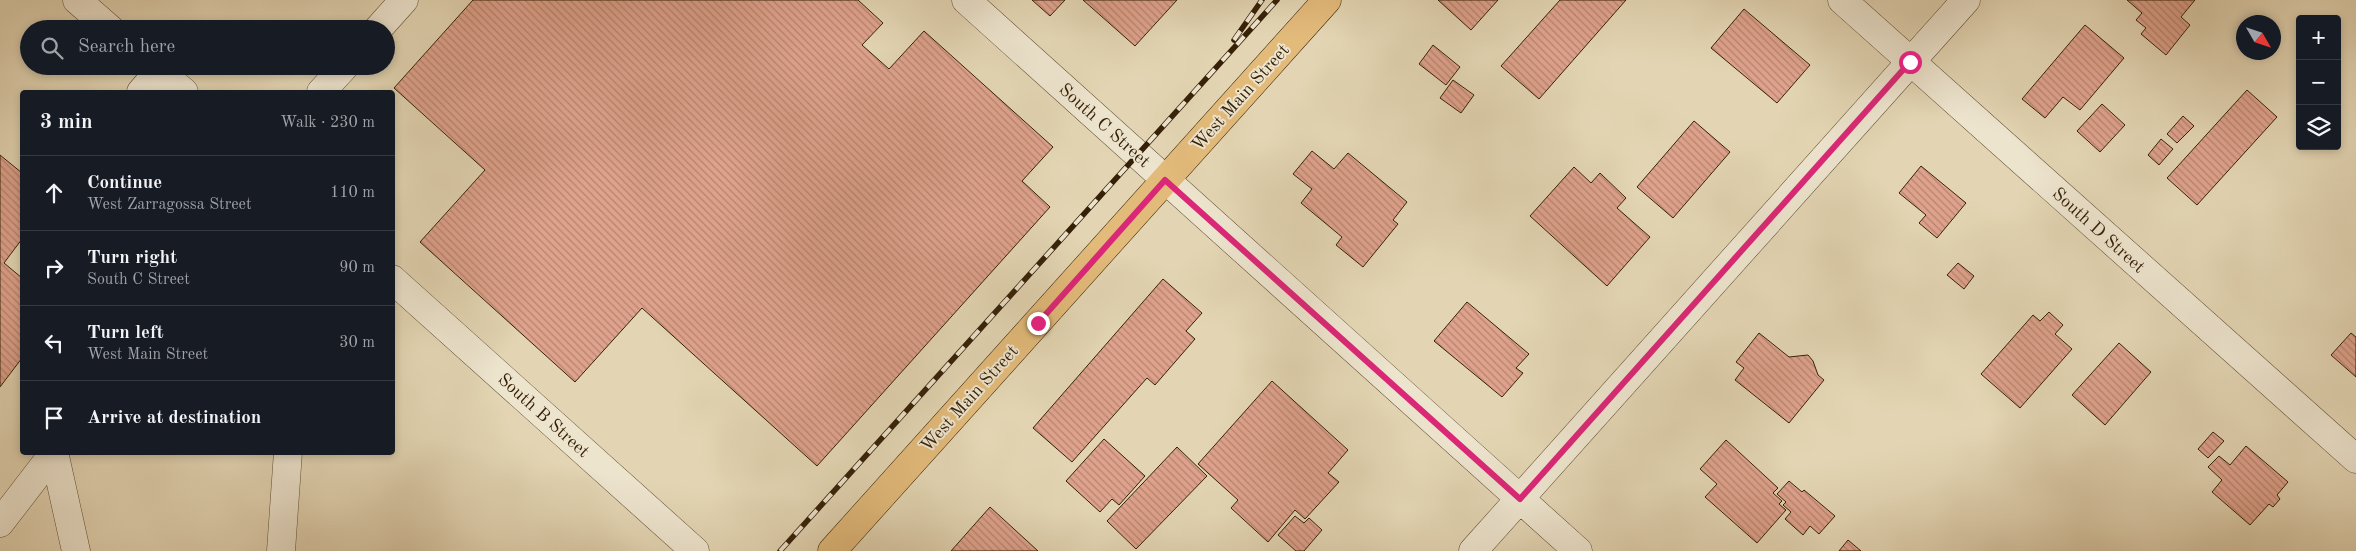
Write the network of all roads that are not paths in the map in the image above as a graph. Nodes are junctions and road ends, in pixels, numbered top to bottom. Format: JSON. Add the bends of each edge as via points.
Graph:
{"nodes":[{"id":1,"x":77,"y":0,"type":"edge"},
{"id":2,"x":404,"y":0,"type":"edge"},
{"id":3,"x":966,"y":0,"type":"edge"},
{"id":4,"x":1327,"y":0,"type":"edge"},
{"id":5,"x":1842,"y":0,"type":"edge"},
{"id":6,"x":1966,"y":0,"type":"edge"},
{"id":7,"x":100,"y":20,"type":"edge"},
{"id":8,"x":386,"y":20,"type":"edge"},
{"id":9,"x":1910,"y":62,"type":"junction"},
{"id":10,"x":152,"y":75,"type":"edge"},
{"id":11,"x":163,"y":75,"type":"edge"},
{"id":12,"x":337,"y":75,"type":"edge"},
{"id":13,"x":142,"y":90,"type":"edge"},
{"id":14,"x":182,"y":90,"type":"edge"},
{"id":15,"x":323,"y":90,"type":"edge"},
{"id":16,"x":1165,"y":180,"type":"junction"},
{"id":17,"x":395,"y":282,"type":"edge"},
{"id":18,"x":52,"y":455,"type":"edge"},
{"id":19,"x":54,"y":455,"type":"edge"},
{"id":20,"x":288,"y":455,"type":"edge"},
{"id":21,"x":2356,"y":459,"type":"edge"},
{"id":22,"x":1520,"y":499,"type":"junction"},
{"id":23,"x":0,"y":524,"type":"edge"},
{"id":24,"x":76,"y":551,"type":"edge"},
{"id":25,"x":281,"y":551,"type":"edge"},
{"id":26,"x":695,"y":551,"type":"edge"},
{"id":27,"x":832,"y":551,"type":"edge"},
{"id":28,"x":1473,"y":551,"type":"edge"},
{"id":29,"x":1578,"y":551,"type":"edge"}],
"edges":[{"from":1,"to":7,"type":"street"},
{"from":2,"to":8,"type":"street"},
{"from":3,"to":16,"type":"street","name":"South C Street"},
{"from":4,"to":16,"type":"main road","name":"West Main Street"},
{"from":5,"to":9,"type":"street","name":"South D Street"},
{"from":6,"to":9,"type":"street"},
{"from":9,"to":21,"type":"street","name":"South D Street"},
{"from":9,"to":22,"type":"street"},
{"from":10,"to":13,"type":"street"},
{"from":11,"to":14,"type":"street"},
{"from":12,"to":15,"type":"street"},
{"from":16,"to":22,"type":"street","name":"South C Street"},
{"from":16,"to":27,"type":"main road","name":"West Main Street"},
{"from":17,"to":26,"type":"street","name":"South B Street"},
{"from":18,"to":23,"type":"street"},
{"from":19,"to":24,"type":"street"},
{"from":20,"to":25,"type":"street"},
{"from":22,"to":28,"type":"street"},
{"from":22,"to":29,"type":"street","name":"South C Street"}]}
